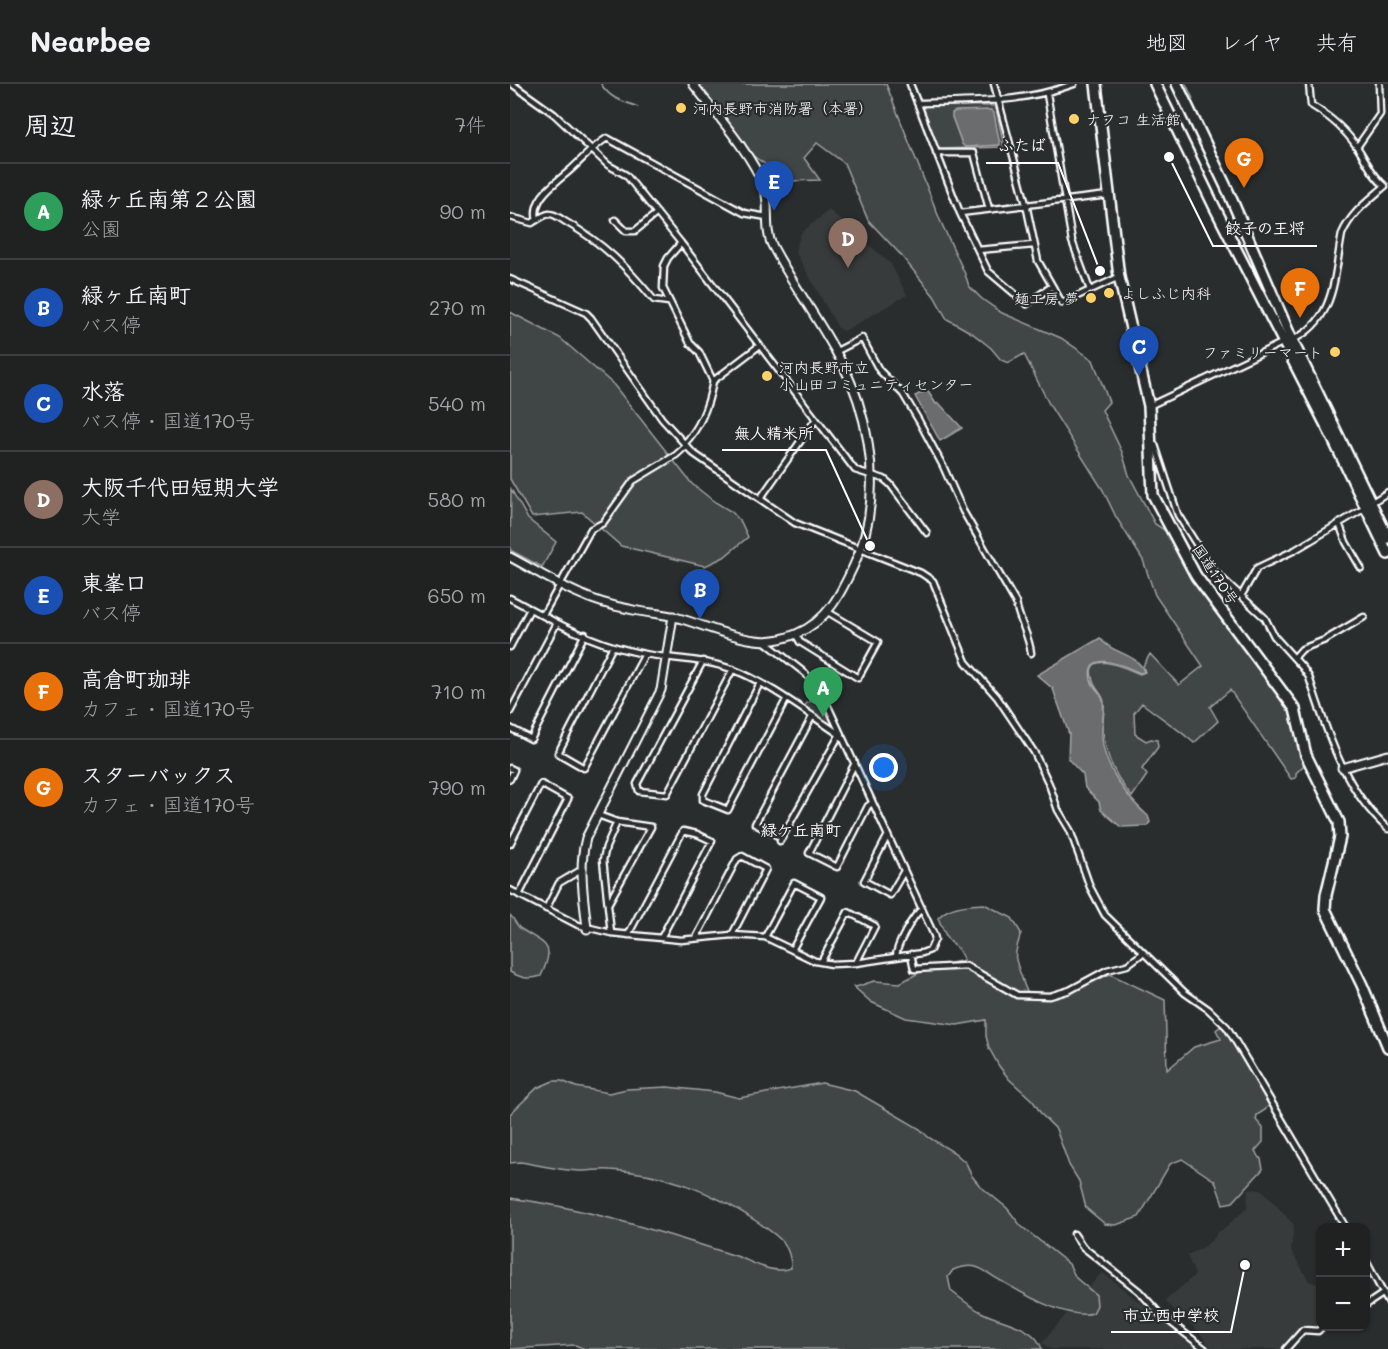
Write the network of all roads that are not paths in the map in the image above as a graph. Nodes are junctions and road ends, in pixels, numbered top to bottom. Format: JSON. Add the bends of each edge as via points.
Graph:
{"nodes":[{"id":1,"x":512,"y":84,"type":"edge"},
{"id":2,"x":693,"y":84,"type":"edge"},
{"id":3,"x":910,"y":84,"type":"edge"},
{"id":4,"x":994,"y":84,"type":"edge"},
{"id":5,"x":1074,"y":84,"type":"edge"},
{"id":6,"x":1096,"y":84,"type":"edge"},
{"id":7,"x":1155,"y":84,"type":"edge"},
{"id":8,"x":1177,"y":84,"type":"edge"},
{"id":9,"x":1309,"y":84,"type":"edge"},
{"id":10,"x":1379,"y":84,"type":"edge"},
{"id":11,"x":1047,"y":94,"type":"junction"},
{"id":12,"x":999,"y":102,"type":"junction"},
{"id":13,"x":917,"y":103,"type":"junction"},
{"id":14,"x":1357,"y":147,"type":"junction"},
{"id":15,"x":592,"y":148,"type":"junction"},
{"id":16,"x":936,"y":153,"type":"junction"},
{"id":17,"x":1387,"y":187,"type":"edge"},
{"id":18,"x":1109,"y":195,"type":"junction"},
{"id":19,"x":1065,"y":200,"type":"junction"},
{"id":20,"x":1026,"y":204,"type":"junction"},
{"id":21,"x":989,"y":209,"type":"junction"},
{"id":22,"x":657,"y":213,"type":"junction"},
{"id":23,"x":960,"y":213,"type":"junction"},
{"id":24,"x":510,"y":217,"type":"edge"},
{"id":25,"x":767,"y":217,"type":"junction"},
{"id":26,"x":537,"y":220,"type":"junction"},
{"id":27,"x":615,"y":220,"type":"dead end"},
{"id":28,"x":681,"y":243,"type":"junction"},
{"id":29,"x":1034,"y":244,"type":"junction"},
{"id":30,"x":978,"y":250,"type":"junction"},
{"id":31,"x":1119,"y":277,"type":"junction"},
{"id":32,"x":510,"y":279,"type":"edge"},
{"id":33,"x":1052,"y":286,"type":"junction"},
{"id":34,"x":1090,"y":290,"type":"junction"},
{"id":35,"x":669,"y":303,"type":"junction"},
{"id":36,"x":1288,"y":341,"type":"junction"},
{"id":37,"x":759,"y":346,"type":"junction"},
{"id":38,"x":835,"y":352,"type":"junction"},
{"id":39,"x":713,"y":381,"type":"junction"},
{"id":40,"x":1149,"y":406,"type":"junction"},
{"id":41,"x":816,"y":420,"type":"junction"},
{"id":42,"x":1152,"y":442,"type":"junction"},
{"id":43,"x":685,"y":445,"type":"junction"},
{"id":44,"x":871,"y":474,"type":"junction"},
{"id":45,"x":1388,"y":492,"type":"edge"},
{"id":46,"x":760,"y":499,"type":"junction"},
{"id":47,"x":1368,"y":505,"type":"junction"},
{"id":48,"x":1339,"y":523,"type":"junction"},
{"id":49,"x":927,"y":533,"type":"dead end"},
{"id":50,"x":1388,"y":538,"type":"edge"},
{"id":51,"x":862,"y":549,"type":"junction"},
{"id":52,"x":1388,"y":554,"type":"edge"},
{"id":53,"x":510,"y":557,"type":"edge"},
{"id":54,"x":1361,"y":568,"type":"dead end"},
{"id":55,"x":560,"y":583,"type":"junction"},
{"id":56,"x":1241,"y":596,"type":"junction"},
{"id":57,"x":510,"y":598,"type":"edge"},
{"id":58,"x":530,"y":609,"type":"junction"},
{"id":59,"x":828,"y":612,"type":"junction"},
{"id":60,"x":543,"y":615,"type":"junction"},
{"id":61,"x":673,"y":616,"type":"junction"},
{"id":62,"x":1364,"y":616,"type":"dead end"},
{"id":63,"x":556,"y":623,"type":"junction"},
{"id":64,"x":585,"y":634,"type":"junction"},
{"id":65,"x":796,"y":634,"type":"junction"},
{"id":66,"x":763,"y":640,"type":"junction"},
{"id":67,"x":613,"y":646,"type":"junction"},
{"id":68,"x":510,"y":647,"type":"edge"},
{"id":69,"x":1031,"y":653,"type":"dead end"},
{"id":70,"x":645,"y":654,"type":"junction"},
{"id":71,"x":668,"y":656,"type":"junction"},
{"id":72,"x":1294,"y":658,"type":"junction"},
{"id":73,"x":703,"y":660,"type":"junction"},
{"id":74,"x":733,"y":669,"type":"junction"},
{"id":75,"x":760,"y":683,"type":"junction"},
{"id":76,"x":786,"y":700,"type":"junction"},
{"id":77,"x":510,"y":712,"type":"edge"},
{"id":78,"x":812,"y":717,"type":"junction"},
{"id":79,"x":510,"y":728,"type":"edge"},
{"id":80,"x":840,"y":734,"type":"junction"},
{"id":81,"x":1388,"y":755,"type":"edge"},
{"id":82,"x":855,"y":763,"type":"junction"},
{"id":83,"x":510,"y":768,"type":"edge"},
{"id":84,"x":1342,"y":768,"type":"junction"},
{"id":85,"x":510,"y":779,"type":"edge"},
{"id":86,"x":872,"y":803,"type":"junction"},
{"id":87,"x":598,"y":815,"type":"junction"},
{"id":88,"x":617,"y":822,"type":"junction"},
{"id":89,"x":1388,"y":829,"type":"edge"},
{"id":90,"x":888,"y":836,"type":"junction"},
{"id":91,"x":510,"y":844,"type":"edge"},
{"id":92,"x":581,"y":870,"type":"junction"},
{"id":93,"x":904,"y":871,"type":"junction"},
{"id":94,"x":510,"y":890,"type":"edge"},
{"id":95,"x":519,"y":895,"type":"junction"},
{"id":96,"x":608,"y":904,"type":"junction"},
{"id":97,"x":546,"y":909,"type":"junction"},
{"id":98,"x":922,"y":909,"type":"junction"},
{"id":99,"x":587,"y":929,"type":"junction"},
{"id":100,"x":610,"y":933,"type":"junction"},
{"id":101,"x":628,"y":935,"type":"junction"},
{"id":102,"x":732,"y":935,"type":"junction"},
{"id":103,"x":765,"y":937,"type":"junction"},
{"id":104,"x":661,"y":938,"type":"junction"},
{"id":105,"x":696,"y":938,"type":"junction"},
{"id":106,"x":792,"y":950,"type":"junction"},
{"id":107,"x":1143,"y":953,"type":"junction"},
{"id":108,"x":911,"y":954,"type":"junction"},
{"id":109,"x":896,"y":957,"type":"junction"},
{"id":110,"x":821,"y":962,"type":"junction"},
{"id":111,"x":856,"y":963,"type":"junction"},
{"id":112,"x":1388,"y":1047,"type":"edge"},
{"id":113,"x":1344,"y":1223,"type":"edge"},
{"id":114,"x":1074,"y":1234,"type":"dead end"},
{"id":115,"x":1370,"y":1269,"type":"edge"},
{"id":116,"x":1384,"y":1293,"type":"junction"},
{"id":117,"x":1370,"y":1302,"type":"edge"},
{"id":118,"x":1388,"y":1302,"type":"edge"},
{"id":119,"x":1316,"y":1331,"type":"edge"},
{"id":120,"x":1205,"y":1349,"type":"edge"},
{"id":121,"x":1286,"y":1349,"type":"edge"}],
"edges":[{"from":1,"to":15,"type":"street"},
{"from":2,"to":25,"type":"street","via":[[756,169],[765,190]]},
{"from":3,"to":13,"type":"street"},
{"from":4,"to":12,"type":"street"},
{"from":5,"to":11,"type":"street"},
{"from":6,"to":18,"type":"highway","name":"国道170号"},
{"from":7,"to":36,"type":"highway","via":[[1214,206]]},
{"from":8,"to":36,"type":"highway","via":[[1228,191]]},
{"from":9,"to":14,"type":"street","via":[[1311,105],[1341,126]]},
{"from":10,"to":14,"type":"street","via":[[1380,114]]},
{"from":11,"to":12,"type":"street"},
{"from":11,"to":19,"type":"street"},
{"from":12,"to":13,"type":"street"},
{"from":12,"to":20,"type":"street"},
{"from":13,"to":16,"type":"street"},
{"from":14,"to":17,"type":"street"},
{"from":15,"to":22,"type":"street","via":[[608,165],[626,175]]},
{"from":15,"to":25,"type":"street","via":[[607,138],[613,140],[744,213]]},
{"from":15,"to":26,"type":"street","via":[[552,184],[535,212]]},
{"from":16,"to":21,"type":"street","via":[[974,153]]},
{"from":16,"to":23,"type":"street"},
{"from":17,"to":36,"type":"street","via":[[1347,223],[1322,317],[1307,333]]},
{"from":18,"to":19,"type":"street"},
{"from":18,"to":31,"type":"highway","name":"国道170号"},
{"from":19,"to":20,"type":"street"},
{"from":19,"to":34,"type":"street","via":[[1072,241]]},
{"from":20,"to":21,"type":"street"},
{"from":20,"to":29,"type":"street"},
{"from":21,"to":23,"type":"street"},
{"from":22,"to":27,"type":"street","via":[[635,231],[626,231]]},
{"from":22,"to":28,"type":"street"},
{"from":23,"to":30,"type":"street"},
{"from":24,"to":26,"type":"street","via":[[532,223]]},
{"from":25,"to":38,"type":"street","via":[[771,243]]},
{"from":26,"to":35,"type":"street","via":[[550,214],[588,235],[628,268],[654,300]]},
{"from":28,"to":35,"type":"street","via":[[664,266],[663,288]]},
{"from":28,"to":37,"type":"street"},
{"from":29,"to":30,"type":"street"},
{"from":29,"to":33,"type":"street","via":[[1038,261]]},
{"from":30,"to":33,"type":"street","via":[[988,271],[1023,302],[1028,304]]},
{"from":31,"to":34,"type":"street"},
{"from":31,"to":40,"type":"highway","name":"国道170号"},
{"from":32,"to":43,"type":"street","via":[[586,313]]},
{"from":33,"to":34,"type":"street","via":[[1062,303]]},
{"from":35,"to":39,"type":"street"},
{"from":36,"to":40,"type":"street"},
{"from":36,"to":47,"type":"highway"},
{"from":37,"to":39,"type":"street"},
{"from":37,"to":41,"type":"street"},
{"from":38,"to":44,"type":"street","via":[[858,403]]},
{"from":38,"to":69,"type":"street","via":[[862,338],[879,370],[903,394],[1016,603]]},
{"from":39,"to":43,"type":"street","via":[[701,417]]},
{"from":40,"to":42,"type":"highway","name":"国道170号"},
{"from":41,"to":44,"type":"street","via":[[855,470]]},
{"from":41,"to":46,"type":"street"},
{"from":42,"to":56,"type":"street","via":[[1187,531],[1212,569]]},
{"from":42,"to":112,"type":"highway","name":"国道170号","via":[[1153,495],[1157,505],[1196,576],[1295,709],[1308,761],[1339,822],[1340,837],[1325,909]]},
{"from":43,"to":46,"type":"street"},
{"from":43,"to":55,"type":"street","via":[[676,455],[633,481],[603,523],[591,529]]},
{"from":44,"to":49,"type":"street","via":[[890,484]]},
{"from":44,"to":51,"type":"street","via":[[869,519]]},
{"from":45,"to":47,"type":"street"},
{"from":46,"to":51,"type":"street","via":[[795,523]]},
{"from":47,"to":48,"type":"street"},
{"from":47,"to":50,"type":"highway"},
{"from":47,"to":52,"type":"highway"},
{"from":48,"to":54,"type":"street"},
{"from":48,"to":56,"type":"street","via":[[1257,568]]},
{"from":51,"to":59,"type":"street"},
{"from":51,"to":107,"type":"street","via":[[933,581],[961,654],[997,697],[1034,752],[1100,908]]},
{"from":53,"to":55,"type":"street"},
{"from":55,"to":60,"type":"street"},
{"from":55,"to":61,"type":"street","via":[[598,601]]},
{"from":56,"to":72,"type":"street","via":[[1265,618],[1274,636]]},
{"from":57,"to":58,"type":"street"},
{"from":58,"to":60,"type":"street"},
{"from":58,"to":68,"type":"street"},
{"from":59,"to":65,"type":"street"},
{"from":59,"to":65,"type":"street","via":[[878,642],[858,678],[800,642]]},
{"from":60,"to":63,"type":"street"},
{"from":61,"to":66,"type":"street"},
{"from":61,"to":71,"type":"street"},
{"from":62,"to":72,"type":"street","via":[[1302,649]]},
{"from":63,"to":64,"type":"street"},
{"from":63,"to":77,"type":"street"},
{"from":64,"to":67,"type":"street"},
{"from":64,"to":79,"type":"street","via":[[531,740]]},
{"from":65,"to":66,"type":"street"},
{"from":66,"to":80,"type":"street","via":[[817,687]]},
{"from":67,"to":70,"type":"street"},
{"from":67,"to":70,"type":"street","via":[[558,753],[584,768]]},
{"from":70,"to":71,"type":"street"},
{"from":71,"to":73,"type":"street"},
{"from":71,"to":87,"type":"street","via":[[661,690]]},
{"from":72,"to":84,"type":"street","via":[[1309,678]]},
{"from":73,"to":74,"type":"street"},
{"from":73,"to":74,"type":"street","via":[[637,784],[639,791],[667,794]]},
{"from":74,"to":75,"type":"street"},
{"from":75,"to":76,"type":"street"},
{"from":75,"to":76,"type":"street","via":[[703,800],[728,810]]},
{"from":76,"to":78,"type":"street"},
{"from":78,"to":80,"type":"street"},
{"from":78,"to":80,"type":"street","via":[[755,824],[781,839]]},
{"from":80,"to":82,"type":"street"},
{"from":81,"to":84,"type":"street"},
{"from":82,"to":86,"type":"street"},
{"from":82,"to":86,"type":"street","via":[[809,853],[837,867]]},
{"from":83,"to":85,"type":"street","via":[[514,770]]},
{"from":84,"to":89,"type":"street"},
{"from":86,"to":90,"type":"street"},
{"from":87,"to":88,"type":"street"},
{"from":87,"to":92,"type":"street","via":[[586,838]]},
{"from":88,"to":96,"type":"street","via":[[603,860]]},
{"from":88,"to":96,"type":"street","via":[[651,827]]},
{"from":90,"to":93,"type":"street"},
{"from":90,"to":93,"type":"street","via":[[864,881],[890,896]]},
{"from":91,"to":95,"type":"street","via":[[542,784],[568,799]]},
{"from":92,"to":97,"type":"street","via":[[559,883]]},
{"from":92,"to":99,"type":"street"},
{"from":93,"to":98,"type":"street"},
{"from":94,"to":95,"type":"street"},
{"from":95,"to":97,"type":"street"},
{"from":96,"to":100,"type":"street"},
{"from":97,"to":99,"type":"street"},
{"from":98,"to":108,"type":"street","via":[[935,939],[930,950]]},
{"from":98,"to":109,"type":"street"},
{"from":99,"to":100,"type":"street"},
{"from":100,"to":101,"type":"street"},
{"from":101,"to":104,"type":"street"},
{"from":101,"to":104,"type":"street","via":[[683,831],[697,834],[712,841]]},
{"from":102,"to":103,"type":"street"},
{"from":102,"to":105,"type":"street"},
{"from":102,"to":105,"type":"street","via":[[766,869],[742,856]]},
{"from":103,"to":106,"type":"street"},
{"from":103,"to":106,"type":"street","via":[[794,883],[821,897]]},
{"from":104,"to":105,"type":"street"},
{"from":106,"to":110,"type":"street"},
{"from":107,"to":108,"type":"street","via":[[1127,965],[1050,996],[1017,995],[966,966],[915,969]]},
{"from":107,"to":113,"type":"street","via":[[1227,1027]]},
{"from":108,"to":109,"type":"street"},
{"from":109,"to":111,"type":"street"},
{"from":110,"to":111,"type":"street"},
{"from":110,"to":111,"type":"street","via":[[848,912],[875,926]]},
{"from":114,"to":120,"type":"street","via":[[1083,1247]]},
{"from":115,"to":116,"type":"street"},
{"from":116,"to":117,"type":"street"},
{"from":116,"to":118,"type":"street"},
{"from":119,"to":121,"type":"street","via":[[1303,1330]]}]}
